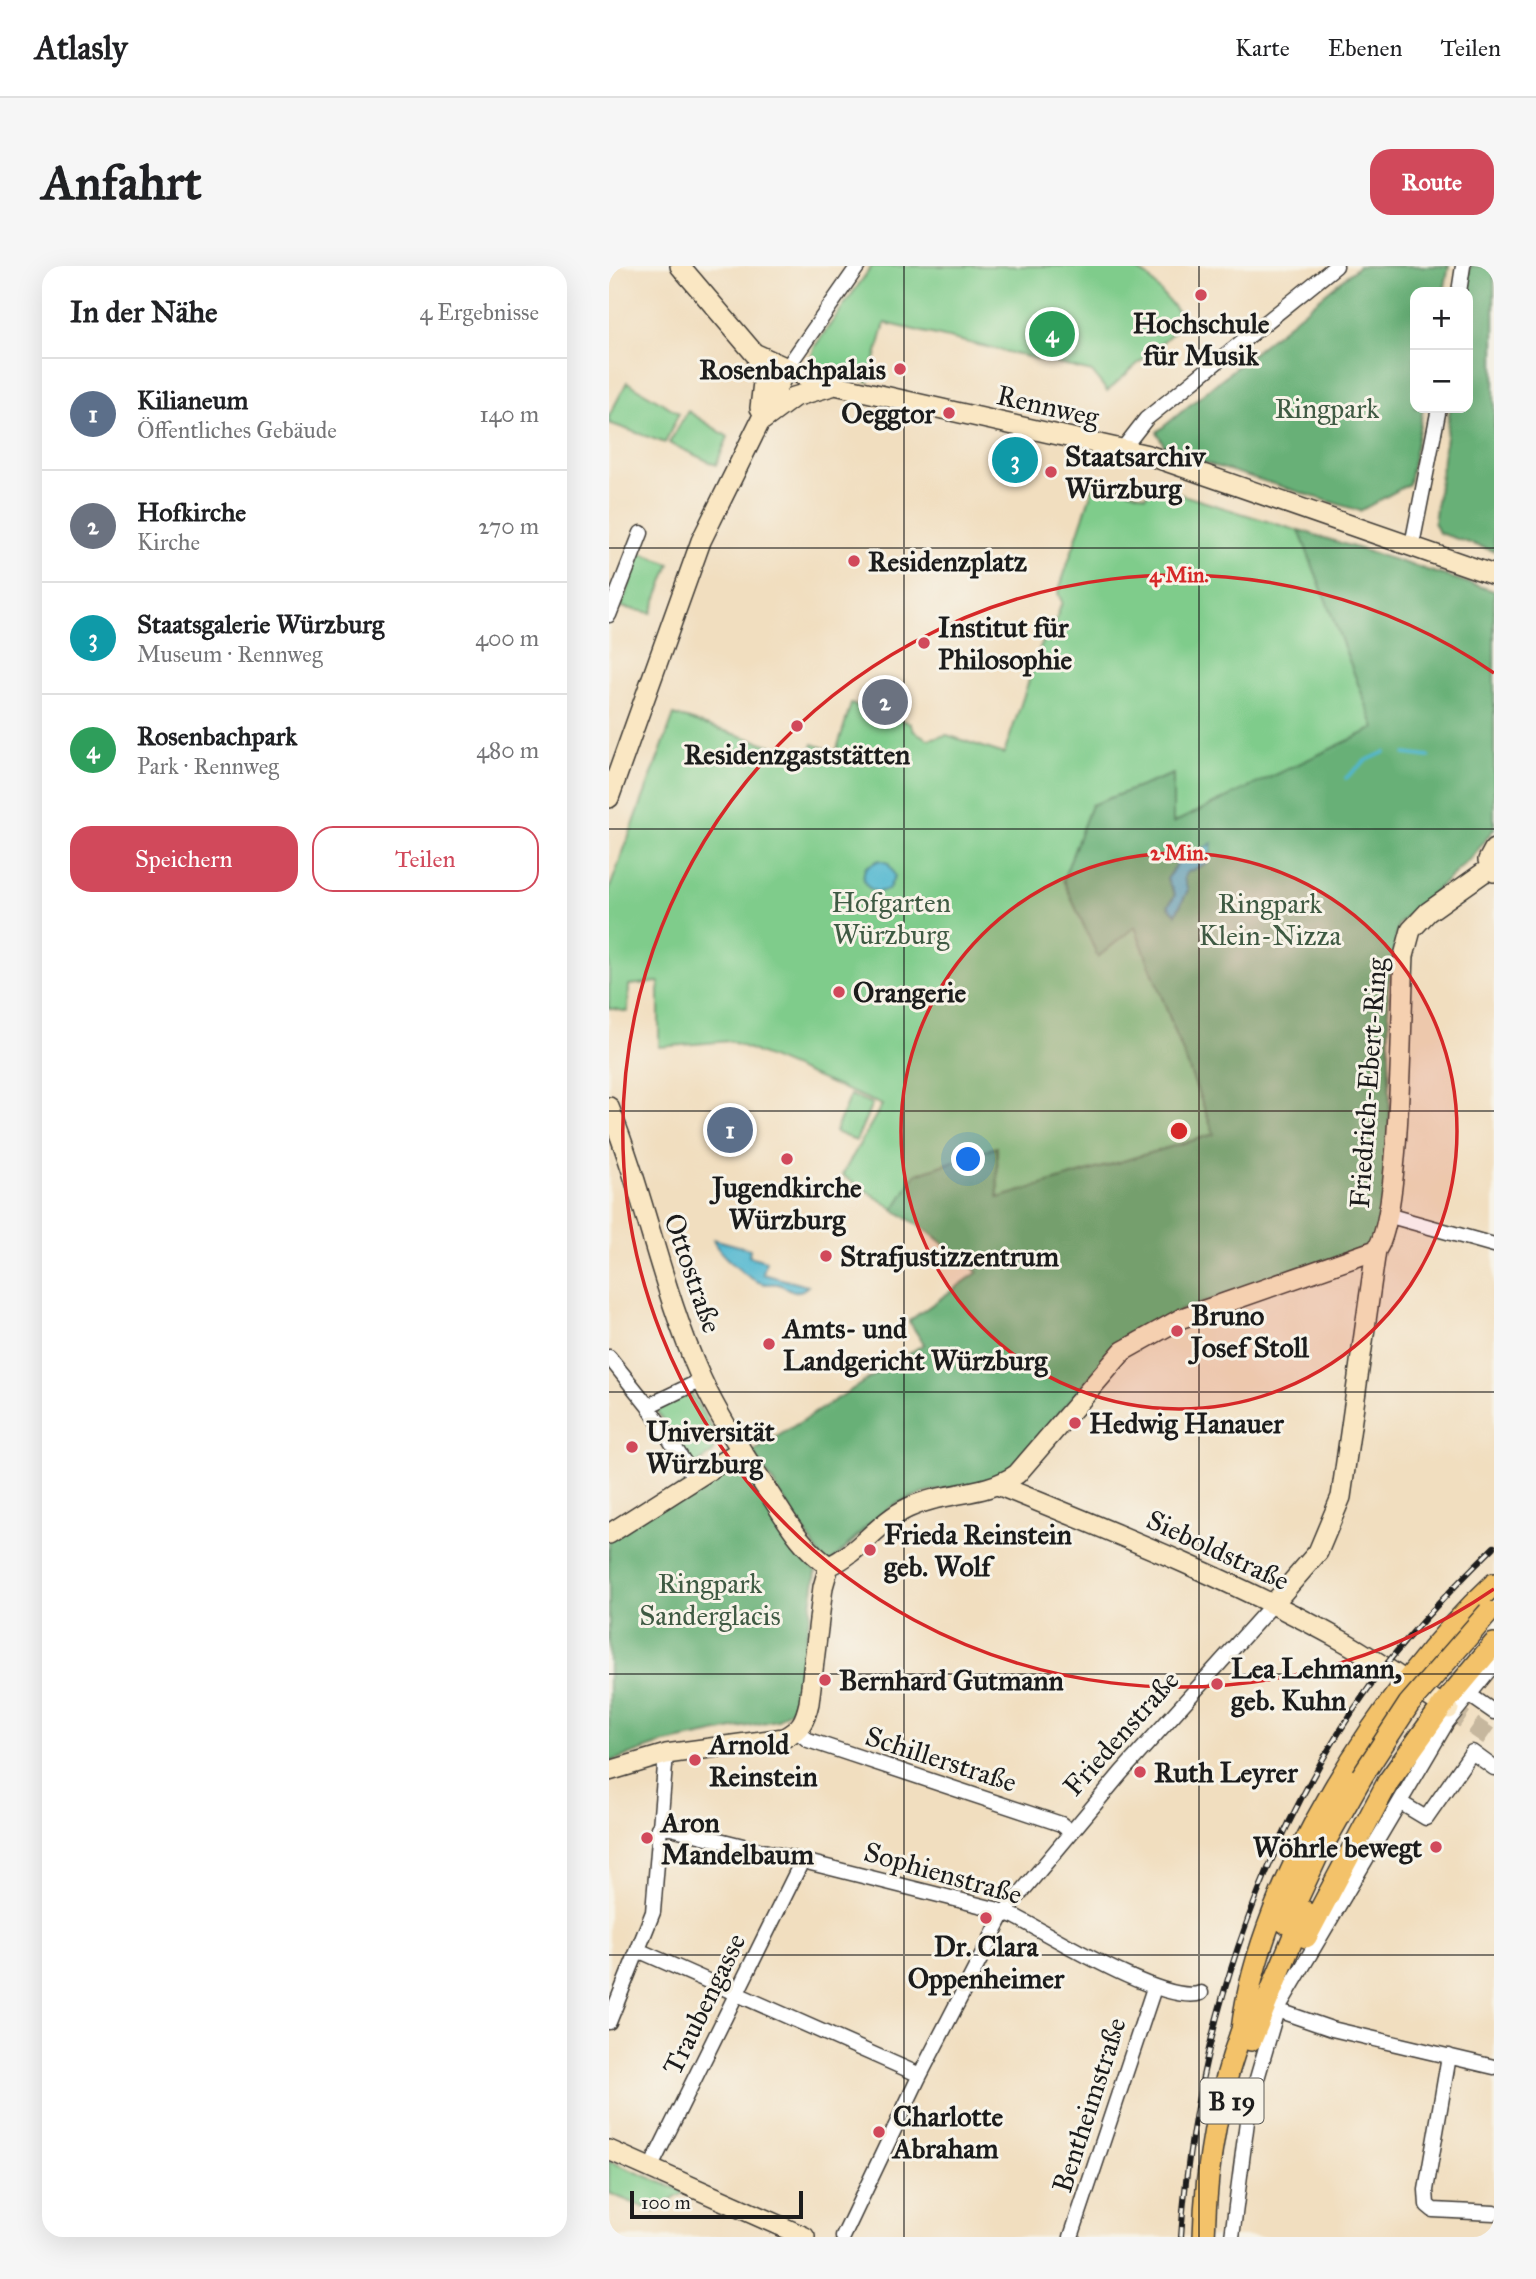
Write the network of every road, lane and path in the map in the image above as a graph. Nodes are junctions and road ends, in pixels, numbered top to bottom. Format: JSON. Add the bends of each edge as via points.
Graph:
{"nodes":[{"id":1,"x":680,"y":266,"type":"edge"},
{"id":2,"x":858,"y":266,"type":"edge"},
{"id":3,"x":1336,"y":266,"type":"edge"},
{"id":4,"x":1463,"y":266,"type":"edge"},
{"id":5,"x":1460,"y":287,"type":"edge"},
{"id":6,"x":756,"y":354,"type":"junction"},
{"id":7,"x":786,"y":369,"type":"junction"},
{"id":8,"x":836,"y":385,"type":"junction"},
{"id":9,"x":1438,"y":413,"type":"edge"},
{"id":10,"x":756,"y":426,"type":"junction"},
{"id":11,"x":1121,"y":451,"type":"junction"},
{"id":12,"x":641,"y":533,"type":"dead end"},
{"id":13,"x":1412,"y":545,"type":"junction"},
{"id":14,"x":1494,"y":575,"type":"edge"},
{"id":15,"x":609,"y":615,"type":"edge"},
{"id":16,"x":609,"y":798,"type":"edge"},
{"id":17,"x":1493,"y":863,"type":"edge"},
{"id":18,"x":609,"y":1107,"type":"edge"},
{"id":19,"x":1387,"y":1215,"type":"junction"},
{"id":20,"x":1494,"y":1245,"type":"edge"},
{"id":21,"x":1375,"y":1250,"type":"junction"},
{"id":22,"x":609,"y":1357,"type":"edge"},
{"id":23,"x":702,"y":1380,"type":"junction"},
{"id":24,"x":648,"y":1406,"type":"junction"},
{"id":25,"x":741,"y":1450,"type":"junction"},
{"id":26,"x":695,"y":1479,"type":"junction"},
{"id":27,"x":1000,"y":1486,"type":"junction"},
{"id":28,"x":609,"y":1534,"type":"edge"},
{"id":29,"x":829,"y":1566,"type":"junction"},
{"id":30,"x":1494,"y":1584,"type":"edge"},
{"id":31,"x":1273,"y":1604,"type":"junction"},
{"id":32,"x":1492,"y":1614,"type":"edge"},
{"id":33,"x":1494,"y":1644,"type":"edge"},
{"id":34,"x":1494,"y":1664,"type":"edge"},
{"id":35,"x":1405,"y":1681,"type":"junction"},
{"id":36,"x":1468,"y":1694,"type":"junction"},
{"id":37,"x":1445,"y":1707,"type":"junction"},
{"id":38,"x":1494,"y":1712,"type":"edge"},
{"id":39,"x":796,"y":1731,"type":"junction"},
{"id":40,"x":666,"y":1754,"type":"junction"},
{"id":41,"x":1494,"y":1768,"type":"edge"},
{"id":42,"x":609,"y":1771,"type":"edge"},
{"id":43,"x":1367,"y":1779,"type":"junction"},
{"id":44,"x":1401,"y":1803,"type":"junction"},
{"id":45,"x":659,"y":1828,"type":"junction"},
{"id":46,"x":1071,"y":1832,"type":"junction"},
{"id":47,"x":802,"y":1861,"type":"junction"},
{"id":48,"x":1005,"y":1913,"type":"junction"},
{"id":49,"x":640,"y":1951,"type":"junction"},
{"id":50,"x":1278,"y":1971,"type":"junction"},
{"id":51,"x":1153,"y":1988,"type":"junction"},
{"id":52,"x":1201,"y":1993,"type":"dead end"},
{"id":53,"x":734,"y":1994,"type":"junction"},
{"id":54,"x":1277,"y":2010,"type":"junction"},
{"id":55,"x":609,"y":2022,"type":"edge"},
{"id":56,"x":1241,"y":2030,"type":"junction"},
{"id":57,"x":1449,"y":2056,"type":"junction"},
{"id":58,"x":1494,"y":2067,"type":"edge"},
{"id":59,"x":920,"y":2075,"type":"junction"},
{"id":60,"x":609,"y":2150,"type":"edge"},
{"id":61,"x":650,"y":2169,"type":"junction"},
{"id":62,"x":1494,"y":2213,"type":"edge"},
{"id":63,"x":805,"y":2237,"type":"edge"},
{"id":64,"x":843,"y":2237,"type":"edge"},
{"id":65,"x":1071,"y":2237,"type":"edge"},
{"id":66,"x":1204,"y":2237,"type":"edge"},
{"id":67,"x":1215,"y":2237,"type":"edge"},
{"id":68,"x":1232,"y":2237,"type":"edge"}],
"edges":[{"from":1,"to":6,"type":"street"},
{"from":2,"to":7,"type":"street"},
{"from":3,"to":11,"type":"street","via":[[1146,419]]},
{"from":4,"to":5,"type":"street"},
{"from":6,"to":7,"type":"street","name":"Rennweg"},
{"from":6,"to":10,"type":"street","via":[[763,382]]},
{"from":7,"to":8,"type":"street","name":"Rennweg"},
{"from":7,"to":10,"type":"street"},
{"from":8,"to":10,"type":"street","via":[[794,397]]},
{"from":8,"to":11,"type":"street","name":"Rennweg"},
{"from":9,"to":13,"type":"street"},
{"from":10,"to":16,"type":"street","via":[[701,541]]},
{"from":11,"to":13,"type":"street","name":"Rennweg","via":[[1148,455]]},
{"from":12,"to":15,"type":"street"},
{"from":13,"to":14,"type":"street","name":"Rennweg"},
{"from":17,"to":19,"type":"street","name":"Friedrich-Ebert-Ring","via":[[1411,930],[1404,956]]},
{"from":18,"to":23,"type":"street","name":"Ottostraße"},
{"from":19,"to":20,"type":"street"},
{"from":19,"to":21,"type":"street","name":"Friedrich-Ebert-Ring"},
{"from":21,"to":27,"type":"street","name":"Friedrich-Ebert-Ring","via":[[1182,1318],[1123,1351],[1017,1474]]},
{"from":21,"to":31,"type":"street","name":"Friedenstraße","via":[[1341,1497],[1318,1552]]},
{"from":22,"to":24,"type":"street"},
{"from":23,"to":24,"type":"street"},
{"from":23,"to":25,"type":"street","name":"Ottostraße"},
{"from":24,"to":26,"type":"street"},
{"from":25,"to":26,"type":"street"},
{"from":25,"to":29,"type":"street","name":"Ottostraße","via":[[797,1536]]},
{"from":26,"to":28,"type":"street"},
{"from":27,"to":29,"type":"street","name":"Friedrich-Ebert-Ring","via":[[908,1508]]},
{"from":27,"to":31,"type":"street","name":"Sieboldstraße"},
{"from":29,"to":39,"type":"street","via":[[809,1703]]},
{"from":30,"to":35,"type":"main road"},
{"from":31,"to":35,"type":"street","name":"Sieboldstraße","via":[[1342,1640]]},
{"from":31,"to":46,"type":"street","name":"Friedenstraße"},
{"from":32,"to":43,"type":"main road","number":"B 19","bridge":true,"via":[[1409,1704]]},
{"from":33,"to":37,"type":"main road"},
{"from":34,"to":36,"type":"street"},
{"from":35,"to":37,"type":"street","name":"Sieboldstraße"},
{"from":35,"to":56,"type":"main road","via":[[1341,1779],[1294,1865],[1258,1957]]},
{"from":36,"to":38,"type":"street"},
{"from":36,"to":44,"type":"street"},
{"from":37,"to":50,"type":"main road","via":[[1388,1782],[1311,1929]]},
{"from":39,"to":40,"type":"street","via":[[784,1738]]},
{"from":39,"to":46,"type":"street","name":"Schillerstraße","via":[[808,1741],[1061,1824]]},
{"from":40,"to":42,"type":"street"},
{"from":40,"to":45,"type":"street"},
{"from":41,"to":44,"type":"street","via":[[1472,1752],[1426,1818]]},
{"from":43,"to":50,"type":"main road","number":"B 19"},
{"from":43,"to":56,"type":"main road","number":"B 19","via":[[1299,1893]]},
{"from":44,"to":54,"type":"street"},
{"from":45,"to":47,"type":"street","name":"Sophienstraße"},
{"from":45,"to":49,"type":"street","via":[[653,1912]]},
{"from":46,"to":48,"type":"street","name":"Friedenstraße"},
{"from":47,"to":48,"type":"street","name":"Sophienstraße"},
{"from":47,"to":53,"type":"street","name":"Traubengasse"},
{"from":48,"to":51,"type":"street","name":"Sophienstraße"},
{"from":48,"to":59,"type":"street","name":"Friedenstraße"},
{"from":49,"to":53,"type":"street"},
{"from":49,"to":55,"type":"street"},
{"from":50,"to":67,"type":"main road","number":"B 19","via":[[1231,2103],[1220,2165]]},
{"from":51,"to":52,"type":"street","name":"Sophienstraße","via":[[1182,1996]]},
{"from":51,"to":65,"type":"street","name":"Bentheimstraße"},
{"from":53,"to":59,"type":"street"},
{"from":53,"to":61,"type":"street","name":"Traubengasse"},
{"from":54,"to":57,"type":"street","via":[[1332,2029]]},
{"from":54,"to":68,"type":"street","via":[[1249,2106]]},
{"from":56,"to":66,"type":"main road","number":"B 19","via":[[1214,2132]]},
{"from":57,"to":58,"type":"street"},
{"from":57,"to":62,"type":"street","via":[[1427,2205],[1433,2210]]},
{"from":59,"to":64,"type":"street","name":"Friedenstraße"},
{"from":60,"to":61,"type":"street"},
{"from":61,"to":63,"type":"street"}]}
